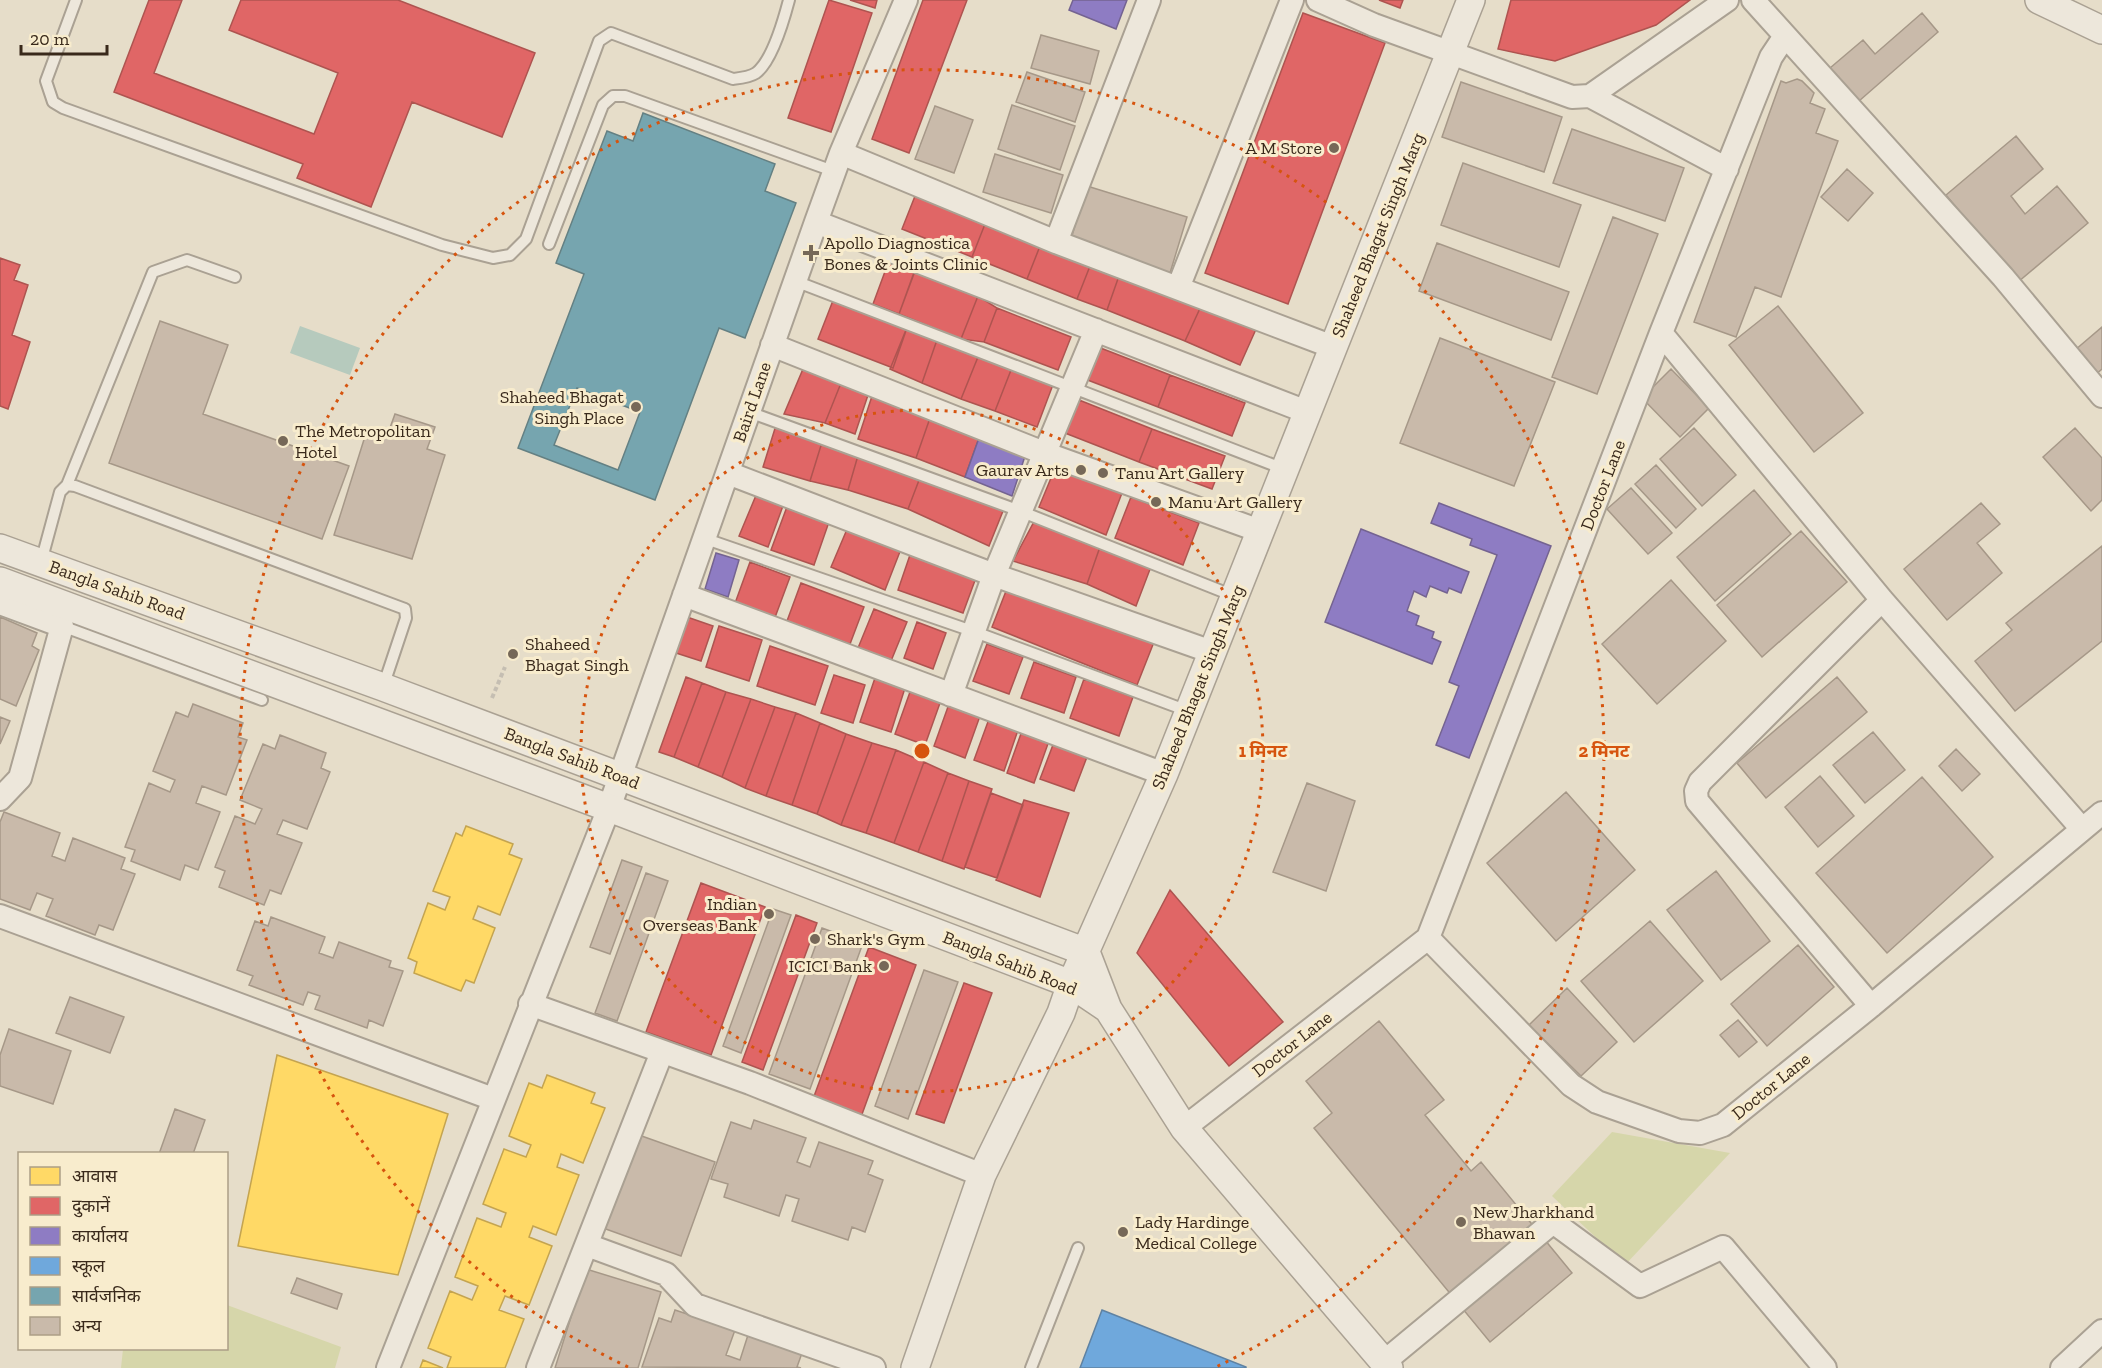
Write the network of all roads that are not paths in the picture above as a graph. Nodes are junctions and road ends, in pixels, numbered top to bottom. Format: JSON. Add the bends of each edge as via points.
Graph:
{"nodes":[{"id":1,"x":76,"y":0,"type":"edge"},
{"id":2,"x":789,"y":0,"type":"edge"},
{"id":3,"x":906,"y":0,"type":"edge"},
{"id":4,"x":1149,"y":0,"type":"edge"},
{"id":5,"x":1292,"y":0,"type":"edge"},
{"id":6,"x":1318,"y":0,"type":"edge"},
{"id":7,"x":1471,"y":0,"type":"edge"},
{"id":8,"x":1727,"y":0,"type":"edge"},
{"id":9,"x":1753,"y":0,"type":"edge"},
{"id":10,"x":2039,"y":0,"type":"edge"},
{"id":11,"x":2102,"y":30,"type":"edge"},
{"id":12,"x":1785,"y":36,"type":"junction"},
{"id":13,"x":1451,"y":51,"type":"junction"},
{"id":14,"x":1590,"y":96,"type":"junction"},
{"id":15,"x":839,"y":162,"type":"junction"},
{"id":16,"x":1727,"y":169,"type":"junction"},
{"id":17,"x":816,"y":222,"type":"junction"},
{"id":18,"x":1056,"y":242,"type":"junction"},
{"id":19,"x":549,"y":244,"type":"dead end"},
{"id":20,"x":234,"y":277,"type":"dead end"},
{"id":21,"x":795,"y":281,"type":"junction"},
{"id":22,"x":1178,"y":288,"type":"junction"},
{"id":23,"x":1096,"y":330,"type":"junction"},
{"id":24,"x":1661,"y":333,"type":"junction"},
{"id":25,"x":772,"y":345,"type":"junction"},
{"id":26,"x":1333,"y":346,"type":"junction"},
{"id":27,"x":1071,"y":387,"type":"junction"},
{"id":28,"x":2102,"y":396,"type":"edge"},
{"id":29,"x":749,"y":412,"type":"junction"},
{"id":30,"x":1307,"y":412,"type":"junction"},
{"id":31,"x":1044,"y":453,"type":"junction"},
{"id":32,"x":1285,"y":470,"type":"junction"},
{"id":33,"x":728,"y":473,"type":"junction"},
{"id":34,"x":68,"y":485,"type":"junction"},
{"id":35,"x":1020,"y":512,"type":"junction"},
{"id":36,"x":1260,"y":531,"type":"junction"},
{"id":37,"x":705,"y":539,"type":"junction"},
{"id":38,"x":0,"y":548,"type":"edge"},
{"id":39,"x":41,"y":562,"type":"junction"},
{"id":40,"x":994,"y":575,"type":"junction"},
{"id":41,"x":0,"y":581,"type":"edge"},
{"id":42,"x":684,"y":595,"type":"junction"},
{"id":43,"x":1235,"y":597,"type":"junction"},
{"id":44,"x":1882,"y":600,"type":"junction"},
{"id":45,"x":0,"y":603,"type":"edge"},
{"id":46,"x":62,"y":627,"type":"junction"},
{"id":47,"x":975,"y":632,"type":"junction"},
{"id":48,"x":1212,"y":652,"type":"junction"},
{"id":49,"x":383,"y":687,"type":"junction"},
{"id":50,"x":951,"y":695,"type":"junction"},
{"id":51,"x":262,"y":700,"type":"dead end"},
{"id":52,"x":1189,"y":711,"type":"junction"},
{"id":53,"x":1164,"y":774,"type":"junction"},
{"id":54,"x":620,"y":777,"type":"junction"},
{"id":55,"x":0,"y":799,"type":"edge"},
{"id":56,"x":609,"y":808,"type":"junction"},
{"id":57,"x":2102,"y":813,"type":"edge"},
{"id":58,"x":2082,"y":829,"type":"junction"},
{"id":59,"x":0,"y":916,"type":"edge"},
{"id":60,"x":1428,"y":938,"type":"junction"},
{"id":61,"x":1086,"y":952,"type":"junction"},
{"id":62,"x":1071,"y":984,"type":"junction"},
{"id":63,"x":530,"y":1004,"type":"junction"},
{"id":64,"x":1871,"y":1006,"type":"junction"},
{"id":65,"x":1107,"y":1009,"type":"junction"},
{"id":66,"x":662,"y":1052,"type":"junction"},
{"id":67,"x":493,"y":1099,"type":"junction"},
{"id":68,"x":1184,"y":1128,"type":"junction"},
{"id":69,"x":982,"y":1175,"type":"junction"},
{"id":70,"x":587,"y":1245,"type":"junction"},
{"id":71,"x":1078,"y":1248,"type":"dead end"},
{"id":72,"x":2102,"y":1331,"type":"edge"},
{"id":73,"x":1386,"y":1365,"type":"edge"},
{"id":74,"x":388,"y":1368,"type":"edge"},
{"id":75,"x":538,"y":1368,"type":"edge"},
{"id":76,"x":874,"y":1368,"type":"edge"},
{"id":77,"x":915,"y":1368,"type":"edge"},
{"id":78,"x":1031,"y":1368,"type":"edge"},
{"id":79,"x":1825,"y":1368,"type":"edge"},
{"id":80,"x":2062,"y":1368,"type":"edge"}],
"edges":[{"from":1,"to":2,"type":"lane","via":[[46,81],[53,102],[442,245],[493,258],[510,255],[526,239],[604,36],[611,33],[733,79],[745,77],[757,72],[778,38]]},
{"from":3,"to":15,"type":"street","name":"Baird Lane"},
{"from":4,"to":18,"type":"street"},
{"from":5,"to":22,"type":"street"},
{"from":6,"to":13,"type":"street","via":[[1374,25]]},
{"from":7,"to":13,"type":"street","name":"Shaheed Bhagat Singh Marg"},
{"from":8,"to":14,"type":"street"},
{"from":9,"to":12,"type":"street"},
{"from":10,"to":11,"type":"street"},
{"from":12,"to":16,"type":"street","name":"Doctor Lane","via":[[1771,57]]},
{"from":12,"to":28,"type":"street","via":[[2003,277]]},
{"from":13,"to":14,"type":"street","via":[[1551,91],[1572,97]]},
{"from":13,"to":26,"type":"street","name":"Shaheed Bhagat Singh Marg"},
{"from":14,"to":16,"type":"street"},
{"from":15,"to":17,"type":"street","name":"Baird Lane"},
{"from":15,"to":18,"type":"street"},
{"from":15,"to":19,"type":"lane","via":[[625,96],[613,96],[603,105]]},
{"from":16,"to":24,"type":"street","name":"Doctor Lane"},
{"from":17,"to":21,"type":"street","name":"Baird Lane"},
{"from":17,"to":23,"type":"street"},
{"from":18,"to":22,"type":"street"},
{"from":20,"to":34,"type":"lane","via":[[187,260],[153,272]]},
{"from":21,"to":25,"type":"street","name":"Baird Lane"},
{"from":21,"to":27,"type":"lane"},
{"from":22,"to":26,"type":"street"},
{"from":23,"to":27,"type":"street"},
{"from":23,"to":30,"type":"street"},
{"from":24,"to":44,"type":"street"},
{"from":24,"to":60,"type":"street","name":"Doctor Lane"},
{"from":25,"to":29,"type":"street","name":"Baird Lane"},
{"from":25,"to":31,"type":"street"},
{"from":26,"to":30,"type":"street","name":"Shaheed Bhagat Singh Marg"},
{"from":27,"to":31,"type":"street"},
{"from":27,"to":32,"type":"lane"},
{"from":29,"to":33,"type":"street","name":"Baird Lane"},
{"from":29,"to":35,"type":"lane"},
{"from":30,"to":32,"type":"street","name":"Shaheed Bhagat Singh Marg"},
{"from":31,"to":35,"type":"street"},
{"from":31,"to":36,"type":"street"},
{"from":32,"to":36,"type":"street","name":"Shaheed Bhagat Singh Marg"},
{"from":33,"to":37,"type":"street","name":"Baird Lane"},
{"from":33,"to":40,"type":"street"},
{"from":34,"to":39,"type":"lane","via":[[60,492]]},
{"from":34,"to":49,"type":"lane","via":[[405,609],[406,618]]},
{"from":35,"to":40,"type":"street"},
{"from":35,"to":43,"type":"lane"},
{"from":36,"to":43,"type":"street","name":"Shaheed Bhagat Singh Marg"},
{"from":37,"to":42,"type":"street","name":"Baird Lane"},
{"from":37,"to":47,"type":"lane"},
{"from":38,"to":39,"type":"street","name":"Bangla Sahib Road"},
{"from":39,"to":49,"type":"street","name":"Bangla Sahib Road"},
{"from":40,"to":47,"type":"street"},
{"from":40,"to":48,"type":"street"},
{"from":41,"to":56,"type":"street","name":"Bangla Sahib Road"},
{"from":42,"to":50,"type":"street"},
{"from":42,"to":54,"type":"street","name":"Baird Lane"},
{"from":43,"to":48,"type":"street","name":"Shaheed Bhagat Singh Marg"},
{"from":44,"to":58,"type":"street"},
{"from":44,"to":64,"type":"street","via":[[1700,782],[1696,791],[1697,801]]},
{"from":45,"to":46,"type":"street"},
{"from":46,"to":51,"type":"lane"},
{"from":46,"to":55,"type":"street","via":[[20,778]]},
{"from":47,"to":50,"type":"street"},
{"from":47,"to":52,"type":"lane"},
{"from":48,"to":52,"type":"street","name":"Shaheed Bhagat Singh Marg"},
{"from":49,"to":54,"type":"street","name":"Bangla Sahib Road"},
{"from":50,"to":53,"type":"street"},
{"from":52,"to":53,"type":"street","name":"Shaheed Bhagat Singh Marg"},
{"from":53,"to":61,"type":"street","name":"Shaheed Bhagat Singh Marg"},
{"from":54,"to":56,"type":"street","name":"Baird Lane"},
{"from":54,"to":61,"type":"street","name":"Bangla Sahib Road"},
{"from":56,"to":62,"type":"street","name":"Bangla Sahib Road"},
{"from":56,"to":63,"type":"street","name":"Baird Lane"},
{"from":57,"to":58,"type":"street","name":"Doctor Lane"},
{"from":58,"to":64,"type":"street","name":"Doctor Lane"},
{"from":59,"to":67,"type":"street"},
{"from":60,"to":64,"type":"street","name":"Doctor Lane","via":[[1571,1085],[1597,1102],[1679,1131],[1700,1133],[1723,1125]]},
{"from":60,"to":68,"type":"street","name":"Doctor Lane"},
{"from":61,"to":62,"type":"street","name":"Shaheed Bhagat Singh Marg"},
{"from":61,"to":65,"type":"street","name":"Bangla Sahib Road"},
{"from":62,"to":65,"type":"street","name":"Bangla Sahib Road"},
{"from":62,"to":69,"type":"street","name":"Shaheed Bhagat Singh Marg","via":[[1061,1013]]},
{"from":63,"to":66,"type":"street"},
{"from":63,"to":67,"type":"street","name":"Baird Lane"},
{"from":65,"to":68,"type":"street","name":"Bangla Sahib Road"},
{"from":66,"to":69,"type":"street"},
{"from":66,"to":70,"type":"street"},
{"from":67,"to":74,"type":"street","name":"Baird Lane"},
{"from":68,"to":73,"type":"street","name":"Bangla Sahib Road"},
{"from":69,"to":77,"type":"street","name":"Shaheed Bhagat Singh Marg"},
{"from":70,"to":75,"type":"street"},
{"from":70,"to":76,"type":"street","via":[[666,1274],[695,1305]]},
{"from":71,"to":78,"type":"lane"},
{"from":72,"to":80,"type":"street"},
{"from":73,"to":79,"type":"street","via":[[1553,1222],[1640,1286],[1723,1247]]}]}
